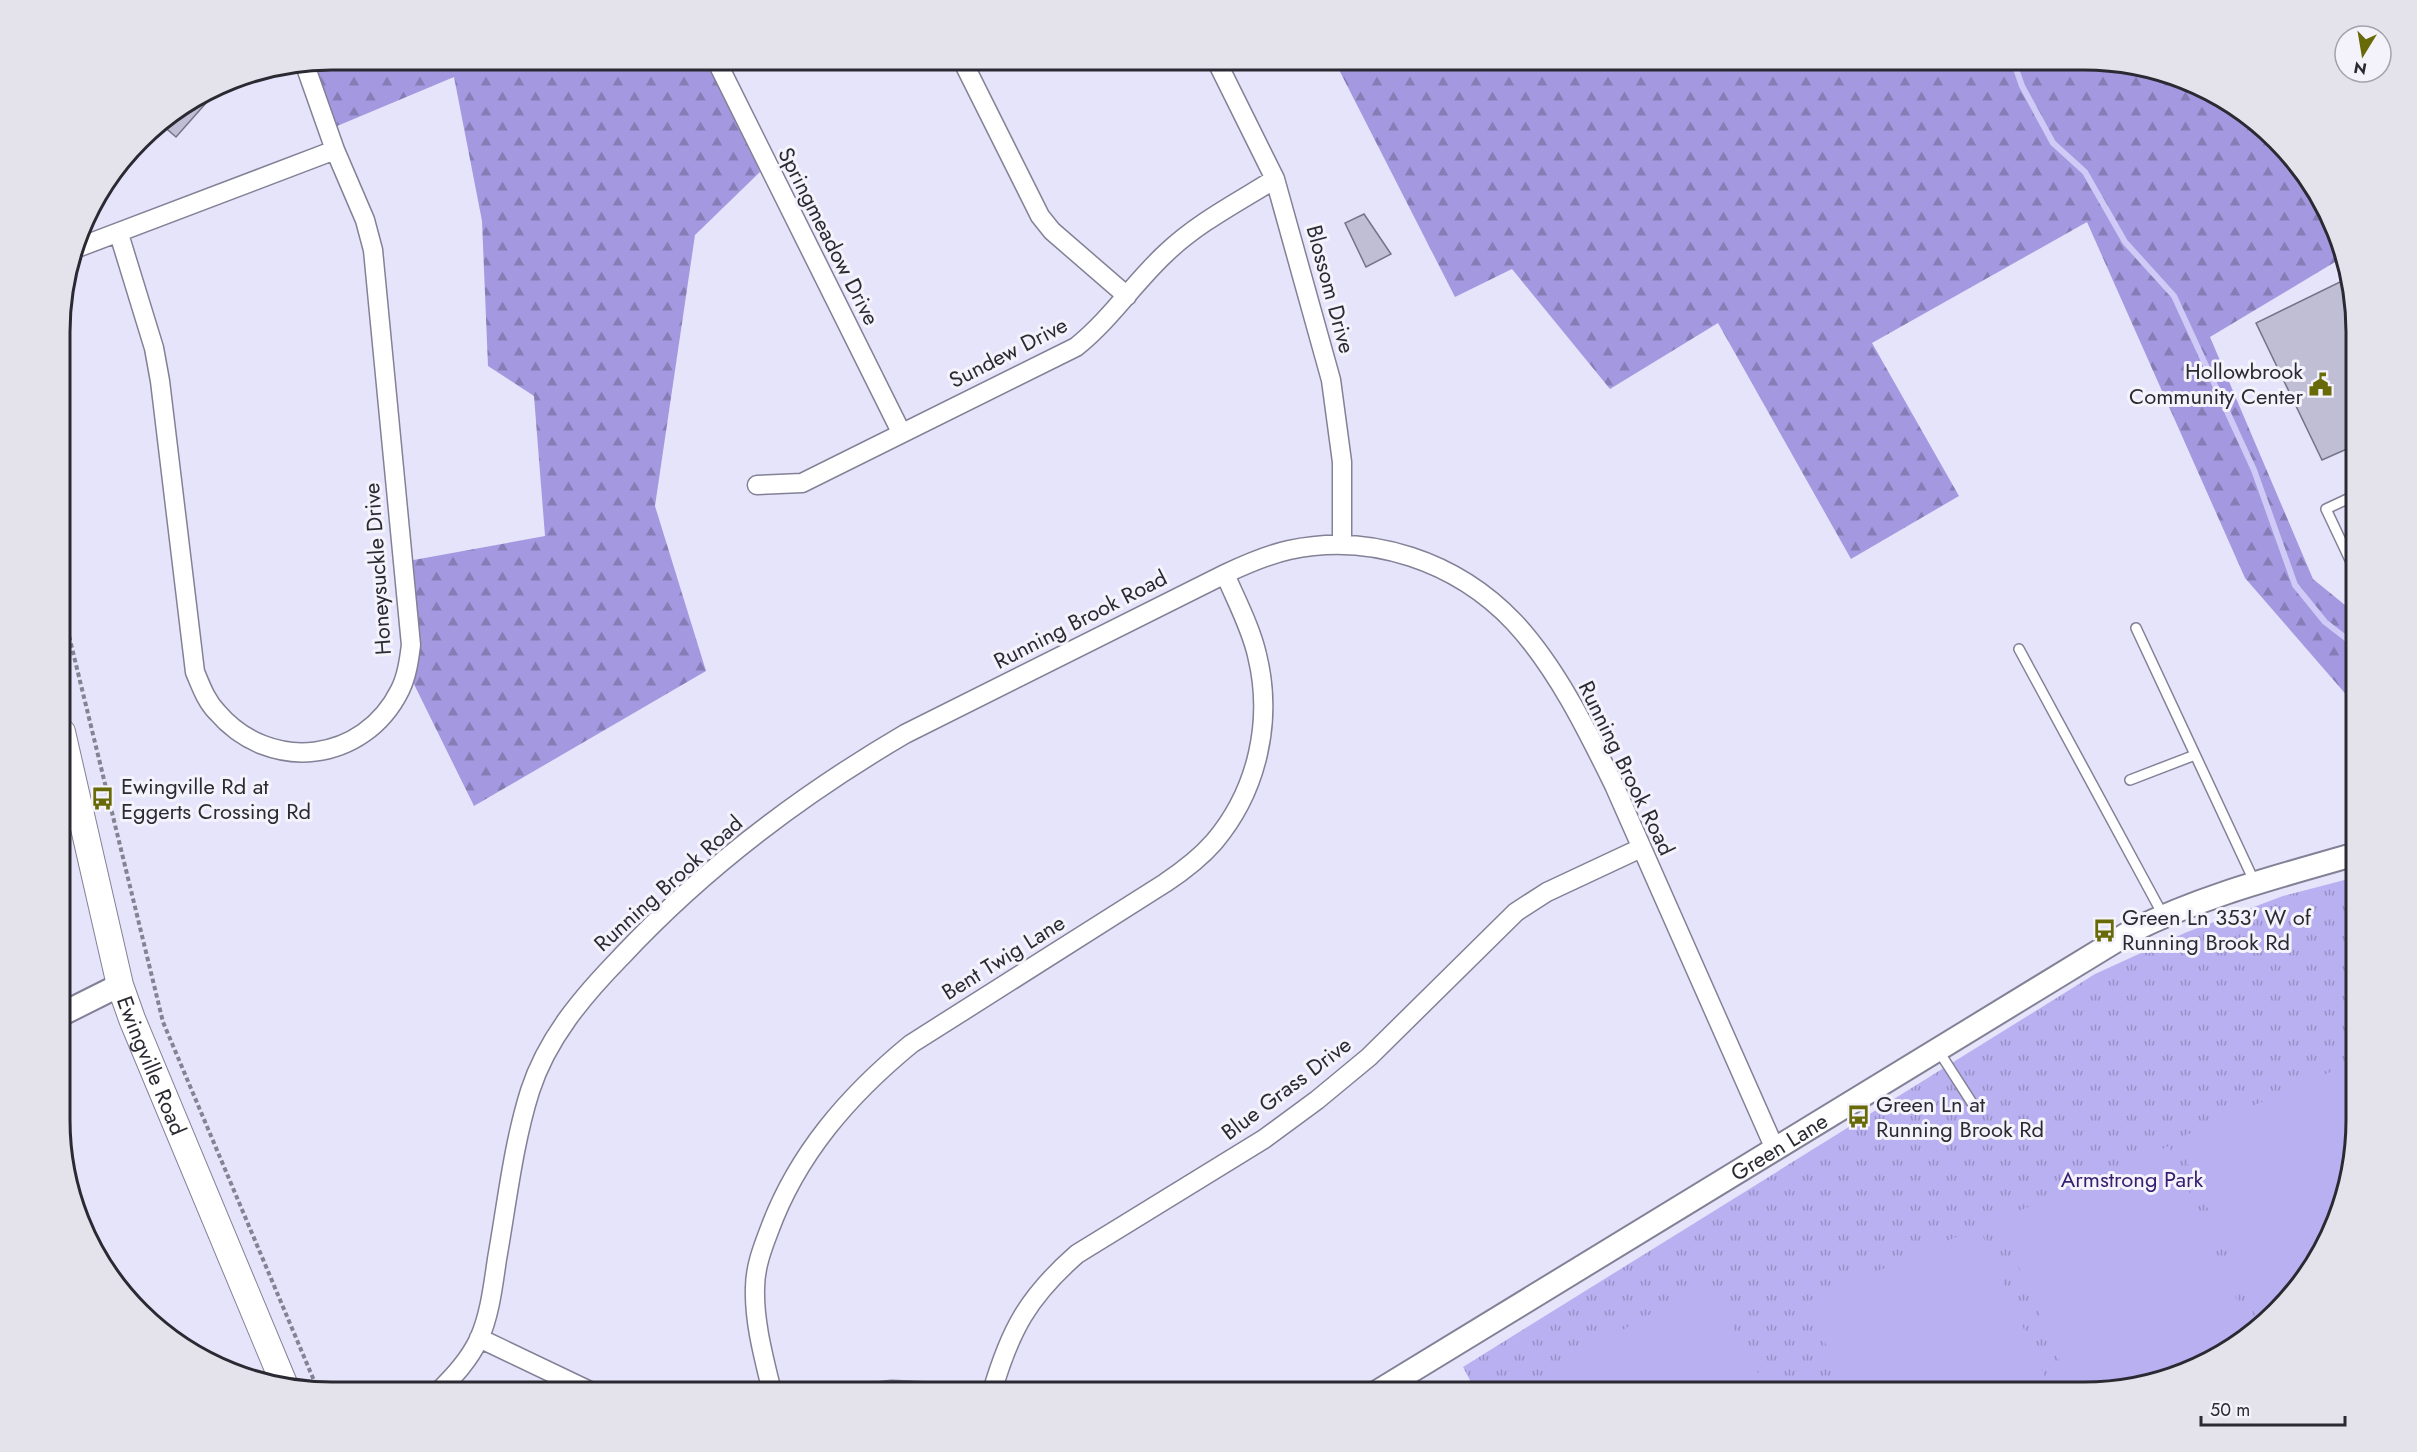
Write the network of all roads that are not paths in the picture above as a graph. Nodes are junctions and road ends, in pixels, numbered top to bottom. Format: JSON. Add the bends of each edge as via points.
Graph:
{"nodes":[{"id":1,"x":721,"y":70,"type":"edge"},
{"id":2,"x":967,"y":70,"type":"edge"},
{"id":3,"x":1221,"y":70,"type":"edge"},
{"id":4,"x":307,"y":72,"type":"edge"},
{"id":5,"x":335,"y":150,"type":"junction"},
{"id":6,"x":1275,"y":179,"type":"junction"},
{"id":7,"x":119,"y":234,"type":"junction"},
{"id":8,"x":85,"y":245,"type":"edge"},
{"id":9,"x":1127,"y":296,"type":"junction"},
{"id":10,"x":901,"y":432,"type":"junction"},
{"id":11,"x":757,"y":485,"type":"dead end"},
{"id":12,"x":2346,"y":500,"type":"edge"},
{"id":13,"x":1342,"y":545,"type":"junction"},
{"id":14,"x":2346,"y":551,"type":"edge"},
{"id":15,"x":1225,"y":574,"type":"junction"},
{"id":16,"x":2136,"y":628,"type":"dead end"},
{"id":17,"x":2019,"y":649,"type":"dead end"},
{"id":18,"x":2195,"y":755,"type":"junction"},
{"id":19,"x":70,"y":767,"type":"edge"},
{"id":20,"x":2130,"y":780,"type":"dead end"},
{"id":21,"x":1641,"y":848,"type":"junction"},
{"id":22,"x":2346,"y":857,"type":"edge"},
{"id":23,"x":2255,"y":883,"type":"junction"},
{"id":24,"x":2163,"y":915,"type":"junction"},
{"id":25,"x":120,"y":985,"type":"junction"},
{"id":26,"x":70,"y":1010,"type":"edge"},
{"id":27,"x":1938,"y":1050,"type":"junction"},
{"id":28,"x":1974,"y":1106,"type":"dead end"},
{"id":29,"x":1774,"y":1149,"type":"junction"},
{"id":30,"x":479,"y":1338,"type":"junction"},
{"id":31,"x":281,"y":1376,"type":"edge"},
{"id":32,"x":448,"y":1382,"type":"edge"},
{"id":33,"x":571,"y":1382,"type":"edge"},
{"id":34,"x":770,"y":1382,"type":"edge"},
{"id":35,"x":995,"y":1382,"type":"edge"},
{"id":36,"x":1393,"y":1382,"type":"edge"}],
"edges":[{"from":1,"to":10,"type":"street","name":"Springmeadow Drive"},
{"from":2,"to":9,"type":"street","via":[[1040,216]]},
{"from":3,"to":6,"type":"street","name":"Blossom Drive"},
{"from":4,"to":5,"type":"street","name":"Honeysuckle Drive"},
{"from":5,"to":7,"type":"street"},
{"from":5,"to":7,"type":"street","name":"Honeysuckle Drive","via":[[365,220],[373,250],[411,645],[401,688],[390,707],[365,731],[335,747],[292,752],[267,748],[247,738],[215,711],[195,672],[154,348]]},
{"from":6,"to":9,"type":"street","name":"Sundew Drive","via":[[1185,236]]},
{"from":6,"to":13,"type":"street","name":"Blossom Drive","via":[[1331,380],[1342,462]]},
{"from":7,"to":8,"type":"street"},
{"from":9,"to":10,"type":"street","name":"Sundew Drive","via":[[1076,347]]},
{"from":10,"to":11,"type":"street","name":"Sundew Drive","via":[[802,483]]},
{"from":12,"to":14,"type":"lane","via":[[2326,509]]},
{"from":13,"to":15,"type":"street","name":"Running Brook Road","via":[[1290,550]]},
{"from":13,"to":21,"type":"street","name":"Running Brook Road","via":[[1372,547],[1431,563],[1461,578],[1515,623],[1564,691]]},
{"from":15,"to":30,"type":"street","name":"Running Brook Road","via":[[878,750],[751,838],[635,941],[567,1019],[545,1054],[531,1088],[521,1123],[487,1317]]},
{"from":15,"to":34,"type":"street","name":"Bent Twig Lane","via":[[1257,653],[1263,685],[1264,721],[1259,753],[1250,784],[1235,812],[1214,842],[1183,870],[911,1044],[862,1086],[820,1136],[792,1178],[760,1255],[754,1286],[755,1314]]},
{"from":16,"to":18,"type":"lane"},
{"from":17,"to":24,"type":"lane"},
{"from":18,"to":20,"type":"lane"},
{"from":18,"to":23,"type":"lane"},
{"from":19,"to":25,"type":"main road","name":"Ewingville Road"},
{"from":21,"to":29,"type":"street","name":"Running Brook Road"},
{"from":21,"to":35,"type":"street","name":"Blue Grass Drive","via":[[1546,892],[1516,912],[1369,1057],[1317,1100],[1264,1140],[1077,1254],[1051,1276],[1030,1303],[1012,1333]]},
{"from":22,"to":23,"type":"street","name":"Green Lane"},
{"from":23,"to":24,"type":"street","name":"Green Lane"},
{"from":24,"to":27,"type":"street","name":"Green Lane"},
{"from":25,"to":26,"type":"street"},
{"from":25,"to":31,"type":"main road","name":"Ewingville Road"},
{"from":27,"to":28,"type":"lane"},
{"from":27,"to":29,"type":"street","name":"Green Lane"},
{"from":29,"to":36,"type":"street","name":"Green Lane"},
{"from":30,"to":32,"type":"street","name":"Running Brook Road"},
{"from":30,"to":33,"type":"street"}]}
